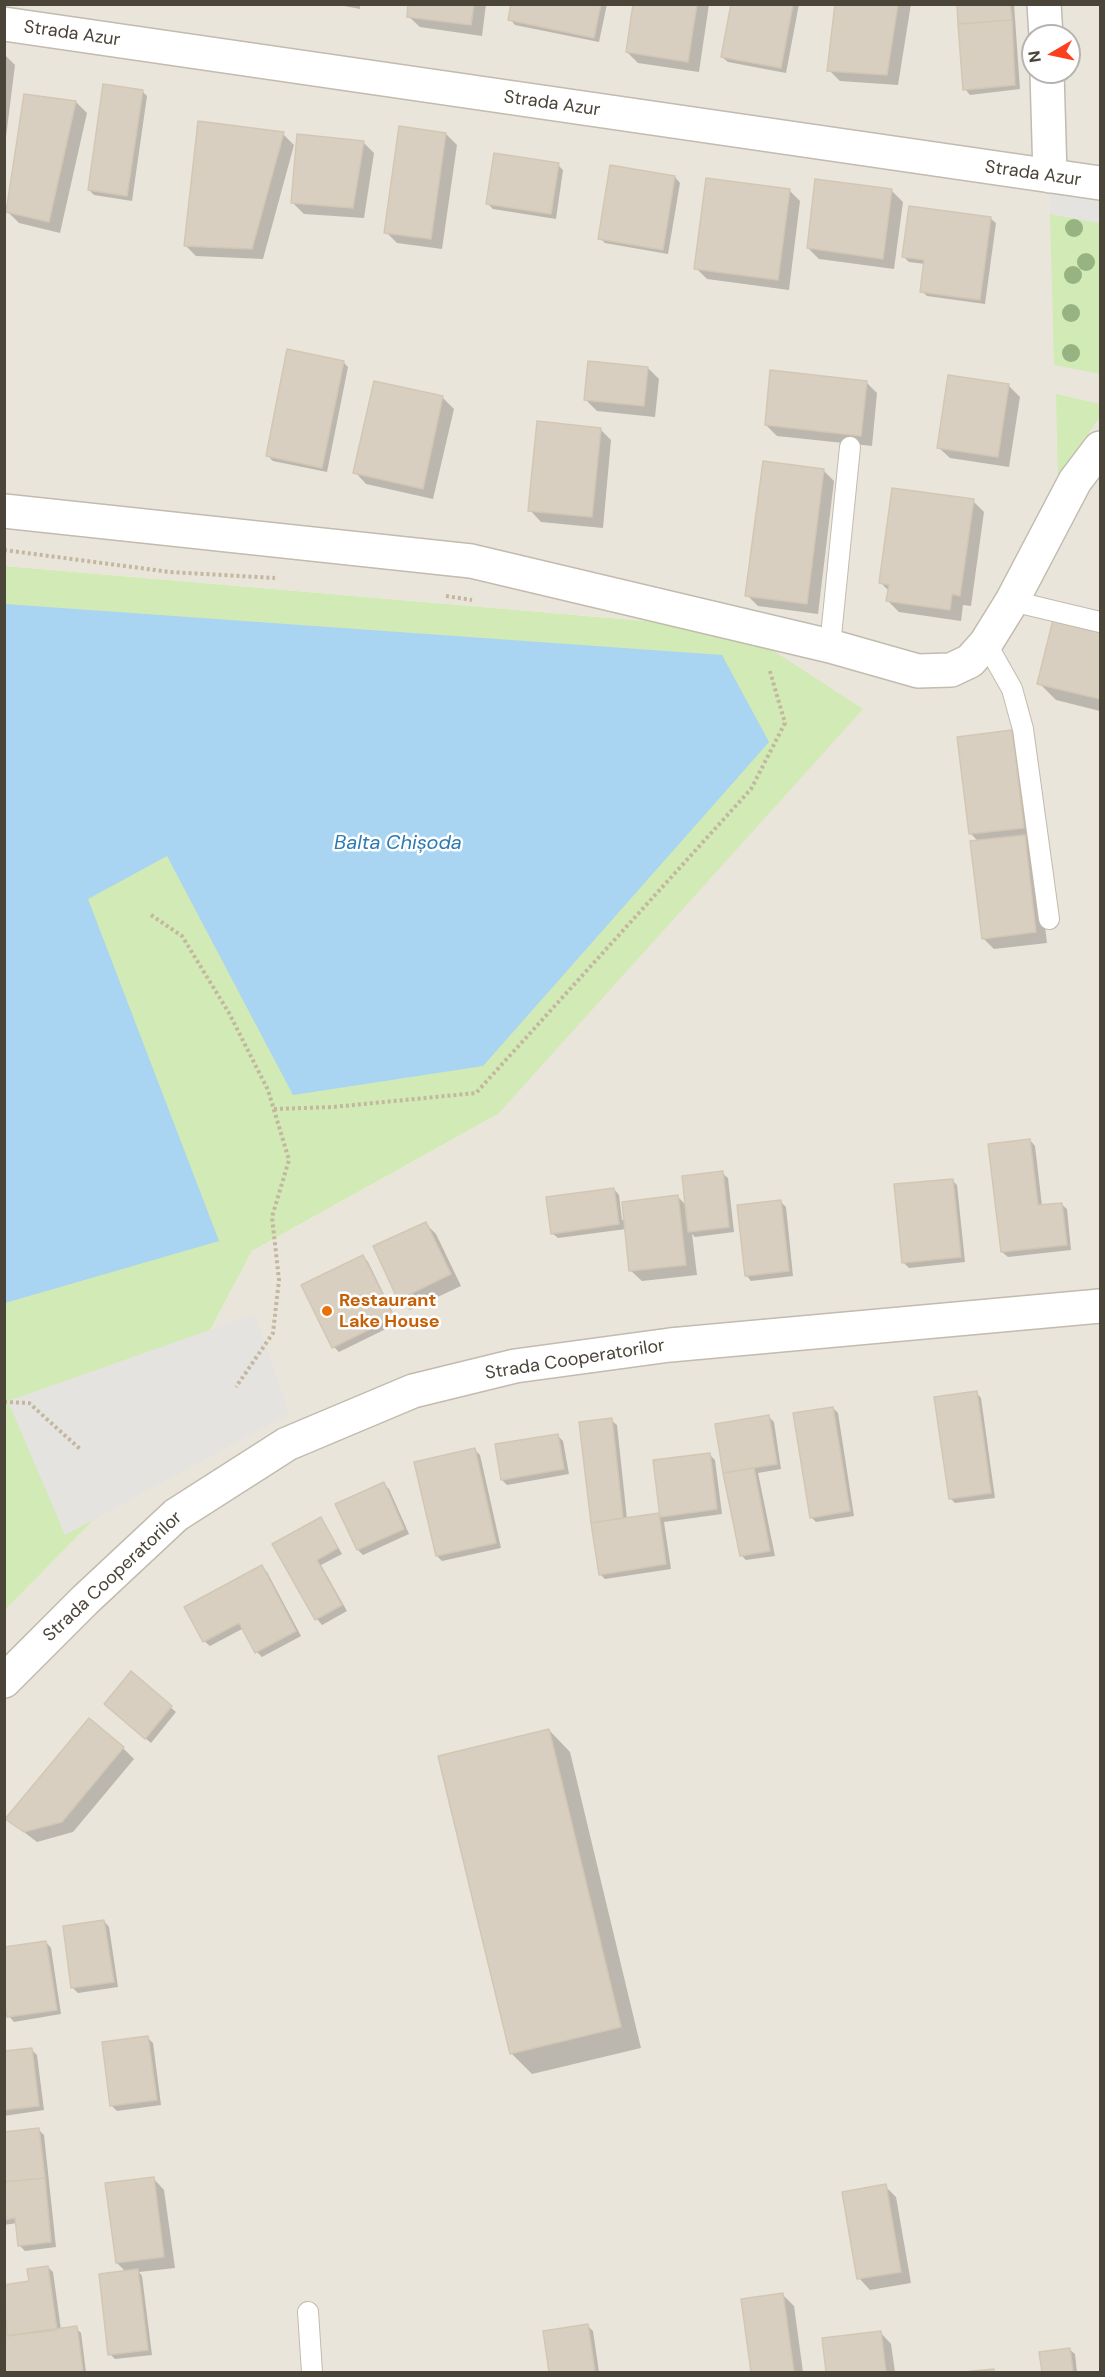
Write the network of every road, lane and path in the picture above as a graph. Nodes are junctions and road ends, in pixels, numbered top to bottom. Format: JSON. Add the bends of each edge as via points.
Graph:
{"nodes":[{"id":1,"x":1044,"y":4,"type":"edge"},
{"id":2,"x":4,"y":24,"type":"edge"},
{"id":3,"x":1045,"y":24,"type":"edge"},
{"id":4,"x":1047,"y":84,"type":"edge"},
{"id":5,"x":1050,"y":176,"type":"junction"},
{"id":6,"x":1101,"y":183,"type":"edge"},
{"id":7,"x":850,"y":447,"type":"dead end"},
{"id":8,"x":1101,"y":448,"type":"edge"},
{"id":9,"x":4,"y":511,"type":"edge"},
{"id":10,"x":4,"y":550,"type":"edge"},
{"id":11,"x":286,"y":578,"type":"dead end"},
{"id":12,"x":436,"y":595,"type":"dead end"},
{"id":13,"x":482,"y":601,"type":"dead end"},
{"id":14,"x":1012,"y":601,"type":"junction"},
{"id":15,"x":1101,"y":622,"type":"edge"},
{"id":16,"x":986,"y":643,"type":"junction"},
{"id":17,"x":830,"y":646,"type":"junction"},
{"id":18,"x":766,"y":660,"type":"dead end"},
{"id":19,"x":151,"y":915,"type":"dead end"},
{"id":20,"x":1050,"y":919,"type":"dead end"},
{"id":21,"x":274,"y":1109,"type":"junction"},
{"id":22,"x":1101,"y":1306,"type":"edge"},
{"id":23,"x":236,"y":1387,"type":"dead end"},
{"id":24,"x":4,"y":1402,"type":"edge"},
{"id":25,"x":80,"y":1449,"type":"dead end"},
{"id":26,"x":4,"y":1681,"type":"edge"},
{"id":27,"x":308,"y":2312,"type":"dead end"},
{"id":28,"x":312,"y":2373,"type":"edge"}],
"edges":[{"from":1,"to":3,"type":"street"},
{"from":2,"to":5,"type":"street","name":"Strada Azur"},
{"from":4,"to":5,"type":"street"},
{"from":5,"to":6,"type":"street","name":"Strada Azur"},
{"from":7,"to":17,"type":"lane"},
{"from":8,"to":14,"type":"street","via":[[1075,482]]},
{"from":9,"to":17,"type":"street","via":[[471,561]]},
{"from":10,"to":11,"type":"path","via":[[170,572]]},
{"from":12,"to":13,"type":"path"},
{"from":14,"to":15,"type":"lane"},
{"from":14,"to":16,"type":"street"},
{"from":16,"to":17,"type":"street","via":[[970,661],[951,670],[918,671]]},
{"from":16,"to":20,"type":"lane","via":[[1012,689],[1023,729]]},
{"from":18,"to":21,"type":"path","via":[[785,723],[751,789],[476,1093]]},
{"from":19,"to":21,"type":"path","via":[[182,936],[229,1013]]},
{"from":21,"to":23,"type":"path","via":[[289,1160],[272,1217],[279,1280],[273,1332]]},
{"from":22,"to":26,"type":"street","name":"Strada Cooperatorilor","via":[[670,1345],[515,1366],[413,1391],[287,1444],[176,1515]]},
{"from":24,"to":25,"type":"path","via":[[29,1403]]},
{"from":27,"to":28,"type":"lane"}]}
